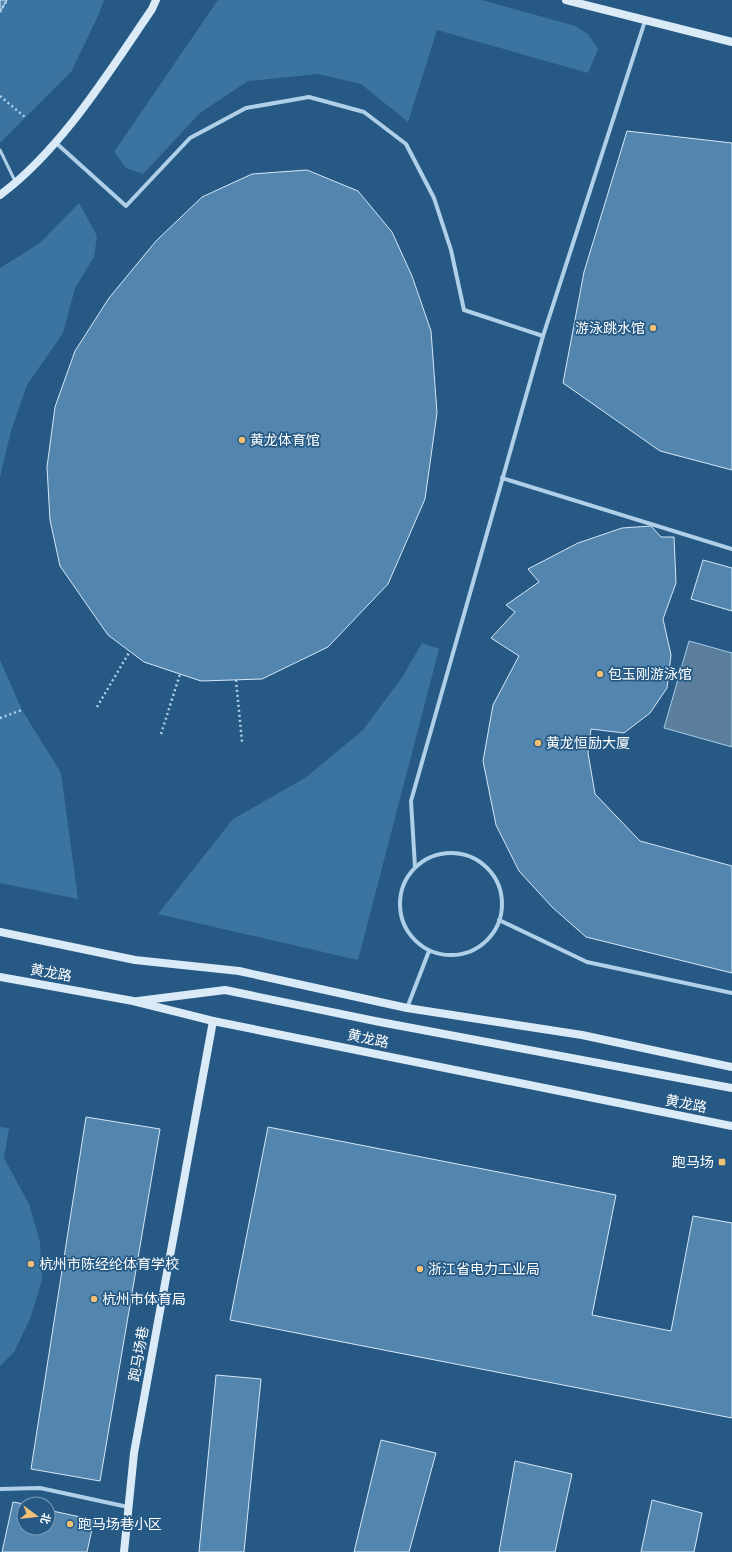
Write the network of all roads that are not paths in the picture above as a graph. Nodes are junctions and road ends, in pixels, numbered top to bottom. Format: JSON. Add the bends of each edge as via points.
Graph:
{"nodes":[{"id":1,"x":156,"y":0,"type":"edge"},
{"id":2,"x":566,"y":0,"type":"edge"},
{"id":3,"x":645,"y":21,"type":"junction"},
{"id":4,"x":732,"y":42,"type":"edge"},
{"id":5,"x":55,"y":142,"type":"junction"},
{"id":6,"x":0,"y":150,"type":"edge"},
{"id":7,"x":16,"y":183,"type":"junction"},
{"id":8,"x":0,"y":195,"type":"edge"},
{"id":9,"x":543,"y":336,"type":"junction"},
{"id":10,"x":502,"y":478,"type":"junction"},
{"id":11,"x":732,"y":548,"type":"edge"},
{"id":12,"x":415,"y":868,"type":"junction"},
{"id":13,"x":499,"y":920,"type":"junction"},
{"id":14,"x":0,"y":932,"type":"edge"},
{"id":15,"x":429,"y":951,"type":"junction"},
{"id":16,"x":0,"y":977,"type":"edge"},
{"id":17,"x":732,"y":993,"type":"edge"},
{"id":18,"x":133,"y":1001,"type":"junction"},
{"id":19,"x":407,"y":1008,"type":"junction"},
{"id":20,"x":213,"y":1021,"type":"junction"},
{"id":21,"x":732,"y":1067,"type":"edge"},
{"id":22,"x":732,"y":1088,"type":"edge"},
{"id":23,"x":732,"y":1126,"type":"edge"},
{"id":24,"x":0,"y":1489,"type":"edge"},
{"id":25,"x":128,"y":1507,"type":"junction"},
{"id":26,"x":124,"y":1552,"type":"edge"}],
"edges":[{"from":1,"to":5,"type":"main road","via":[[152,10],[99,86]]},
{"from":2,"to":3,"type":"main road"},
{"from":3,"to":4,"type":"main road"},
{"from":3,"to":9,"type":"street"},
{"from":5,"to":7,"type":"main road"},
{"from":5,"to":9,"type":"street","via":[[126,206],[190,138],[246,108],[309,97],[364,112],[406,144],[434,198],[451,250],[464,310]]},
{"from":6,"to":7,"type":"lane"},
{"from":7,"to":8,"type":"main road"},
{"from":9,"to":10,"type":"street"},
{"from":10,"to":11,"type":"street"},
{"from":10,"to":12,"type":"street","via":[[411,801]]},
{"from":12,"to":13,"type":"street","via":[[429,858],[445,853],[461,854],[477,860],[490,872],[499,886],[502,903]]},
{"from":12,"to":15,"type":"street","via":[[405,881],[400,896],[400,913],[405,929],[416,942]]},
{"from":13,"to":15,"type":"street","via":[[491,936],[478,947],[462,954],[445,956]]},
{"from":13,"to":17,"type":"street","via":[[587,962]]},
{"from":14,"to":19,"type":"main road","name":"黄龙路","via":[[136,960],[240,971]]},
{"from":15,"to":19,"type":"street"},
{"from":16,"to":18,"type":"main road","name":"黄龙路"},
{"from":18,"to":20,"type":"main road","name":"黄龙路"},
{"from":18,"to":22,"type":"main road","via":[[225,990]]},
{"from":19,"to":21,"type":"main road","name":"黄龙路","via":[[582,1035]]},
{"from":20,"to":23,"type":"main road","name":"黄龙路"},
{"from":20,"to":25,"type":"main road","name":"跑马场巷","via":[[134,1453]]},
{"from":24,"to":25,"type":"street","via":[[40,1488]]},
{"from":25,"to":26,"type":"main road","name":"跑马场巷"}]}
